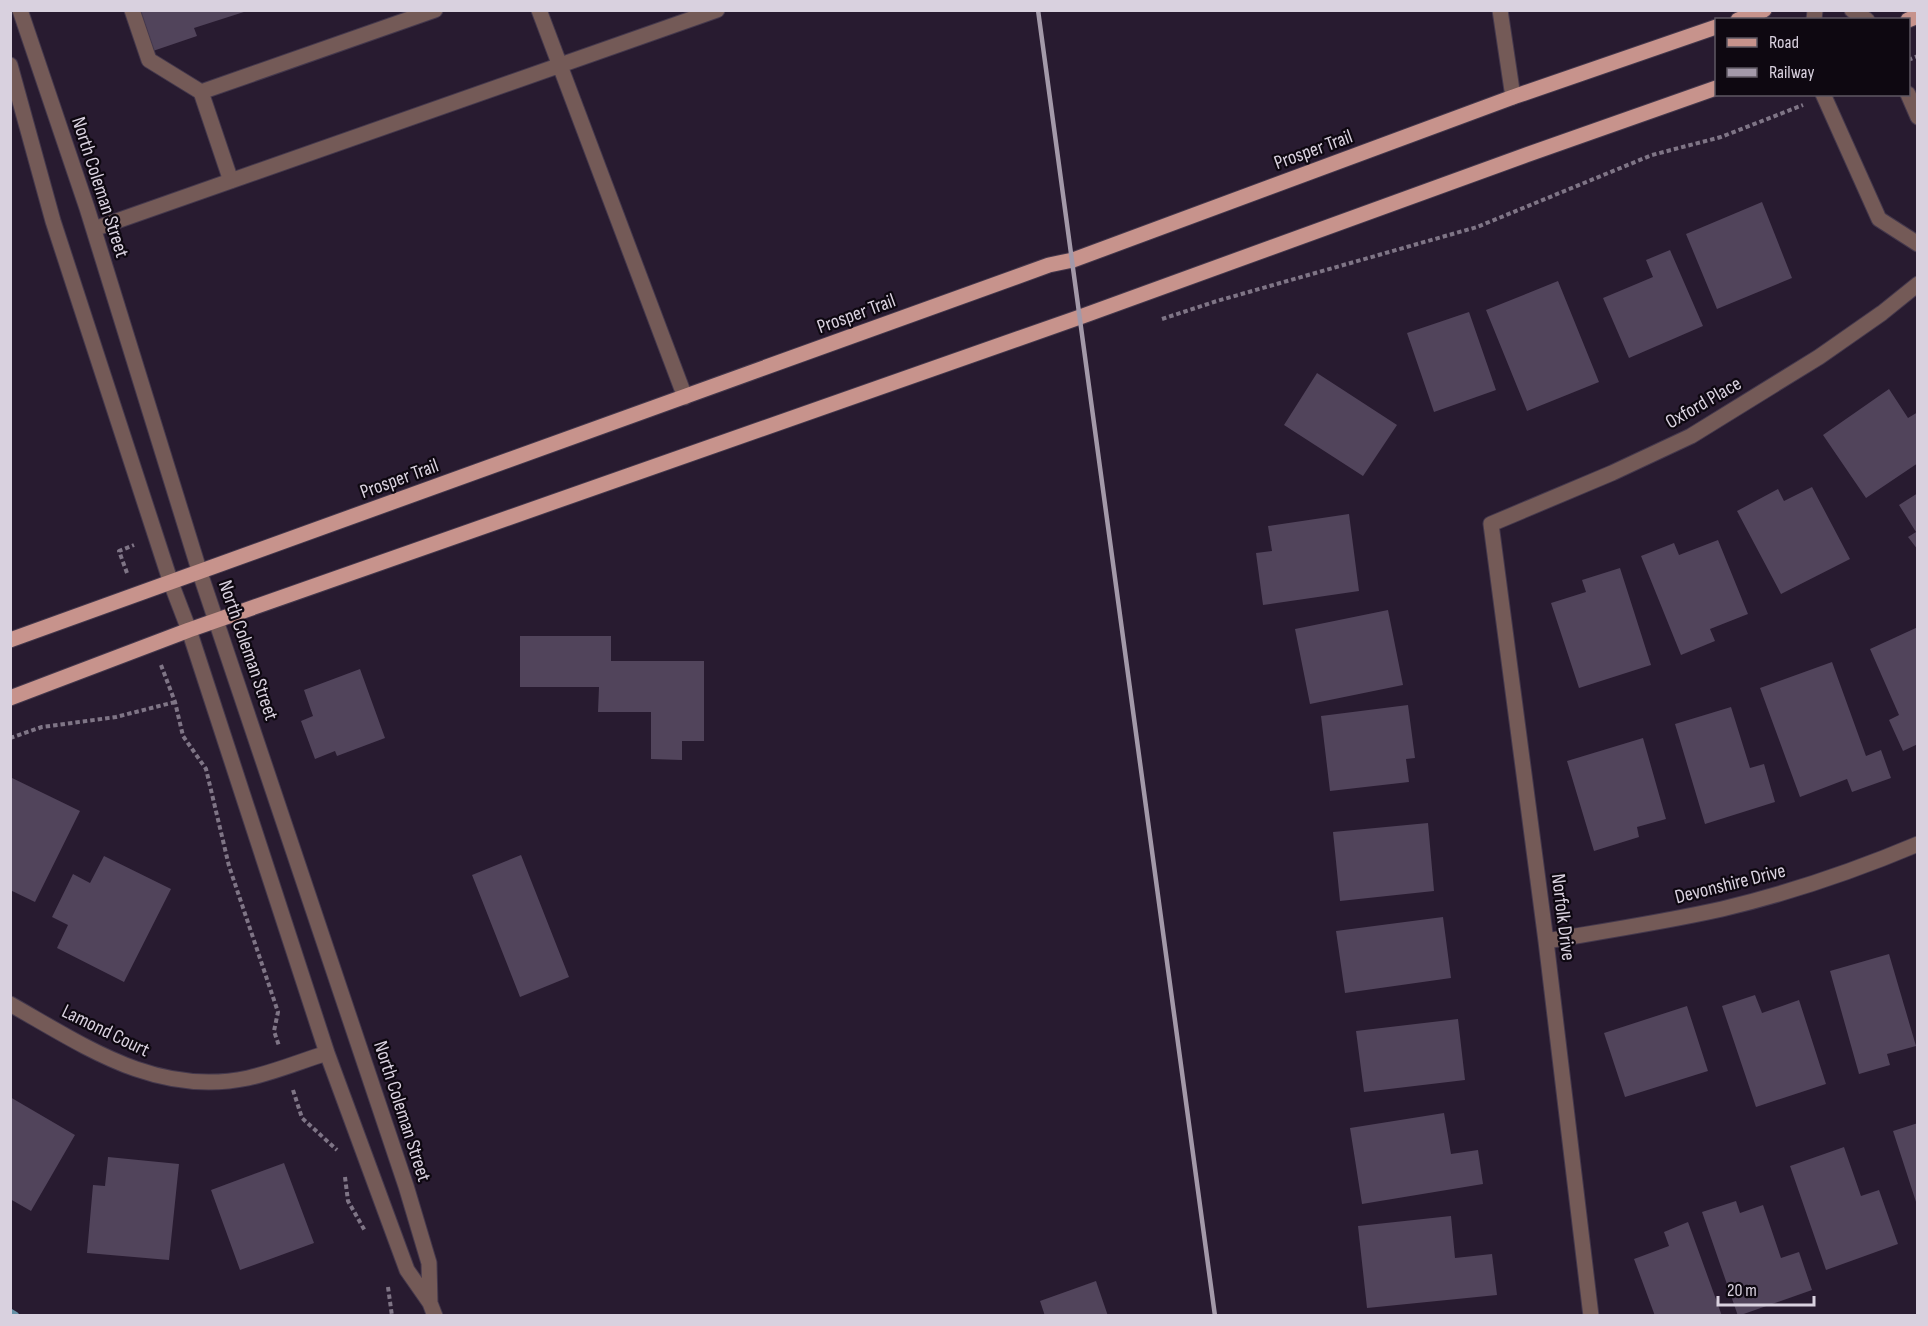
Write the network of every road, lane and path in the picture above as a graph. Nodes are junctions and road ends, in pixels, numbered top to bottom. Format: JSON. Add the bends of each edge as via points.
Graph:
{"nodes":[{"id":1,"x":20,"y":10,"type":"edge"},
{"id":2,"x":132,"y":10,"type":"edge"},
{"id":3,"x":435,"y":10,"type":"edge"},
{"id":4,"x":539,"y":10,"type":"edge"},
{"id":5,"x":717,"y":10,"type":"edge"},
{"id":6,"x":1500,"y":10,"type":"edge"},
{"id":7,"x":1764,"y":10,"type":"edge"},
{"id":8,"x":1743,"y":18,"type":"edge"},
{"id":9,"x":1715,"y":27,"type":"edge"},
{"id":10,"x":10,"y":65,"type":"edge"},
{"id":11,"x":560,"y":65,"type":"junction"},
{"id":12,"x":1715,"y":88,"type":"edge"},
{"id":13,"x":201,"y":92,"type":"junction"},
{"id":14,"x":1821,"y":96,"type":"edge"},
{"id":15,"x":1823,"y":96,"type":"edge"},
{"id":16,"x":1909,"y":96,"type":"edge"},
{"id":17,"x":1513,"y":97,"type":"junction"},
{"id":18,"x":1917,"y":117,"type":"edge"},
{"id":19,"x":231,"y":181,"type":"junction"},
{"id":20,"x":94,"y":229,"type":"junction"},
{"id":21,"x":1917,"y":244,"type":"edge"},
{"id":22,"x":1917,"y":284,"type":"edge"},
{"id":23,"x":1161,"y":319,"type":"dead end"},
{"id":24,"x":685,"y":397,"type":"junction"},
{"id":25,"x":1491,"y":524,"type":"joint"},
{"id":26,"x":156,"y":537,"type":"junction"},
{"id":27,"x":201,"y":573,"type":"junction"},
{"id":28,"x":171,"y":584,"type":"junction"},
{"id":29,"x":135,"y":596,"type":"junction"},
{"id":30,"x":218,"y":621,"type":"junction"},
{"id":31,"x":189,"y":630,"type":"junction"},
{"id":32,"x":10,"y":640,"type":"edge"},
{"id":33,"x":153,"y":645,"type":"junction"},
{"id":34,"x":10,"y":698,"type":"edge"},
{"id":35,"x":175,"y":702,"type":"junction"},
{"id":36,"x":10,"y":738,"type":"edge"},
{"id":37,"x":1917,"y":844,"type":"edge"},
{"id":38,"x":1546,"y":941,"type":"junction"},
{"id":39,"x":10,"y":1004,"type":"edge"},
{"id":40,"x":327,"y":1053,"type":"junction"},
{"id":41,"x":285,"y":1066,"type":"junction"},
{"id":42,"x":341,"y":1158,"type":"dead end"},
{"id":43,"x":344,"y":1165,"type":"dead end"},
{"id":44,"x":369,"y":1239,"type":"dead end"},
{"id":45,"x":387,"y":1277,"type":"dead end"},
{"id":46,"x":433,"y":1309,"type":"edge"},
{"id":47,"x":392,"y":1316,"type":"edge"},
{"id":48,"x":1591,"y":1316,"type":"edge"}],
"edges":[{"from":1,"to":20,"type":"street","name":"North Coleman Street"},
{"from":2,"to":13,"type":"street","via":[[149,60]]},
{"from":3,"to":13,"type":"street"},
{"from":4,"to":11,"type":"street"},
{"from":5,"to":11,"type":"street"},
{"from":6,"to":17,"type":"street"},
{"from":7,"to":8,"type":"main road"},
{"from":9,"to":17,"type":"main road","name":"Prosper Trail"},
{"from":10,"to":26,"type":"street","name":"North Coleman Street","via":[[53,220]]},
{"from":11,"to":19,"type":"street"},
{"from":11,"to":24,"type":"street"},
{"from":12,"to":30,"type":"main road"},
{"from":13,"to":19,"type":"street"},
{"from":14,"to":23,"type":"path","via":[[1721,137],[1652,155],[1477,227]]},
{"from":15,"to":21,"type":"street","via":[[1879,219]]},
{"from":16,"to":18,"type":"street"},
{"from":17,"to":24,"type":"main road","name":"Prosper Trail","via":[[1073,260],[1038,269]]},
{"from":19,"to":20,"type":"street"},
{"from":20,"to":27,"type":"street","name":"North Coleman Street"},
{"from":22,"to":25,"type":"street","name":"Oxford Place","via":[[1818,357],[1691,435]]},
{"from":24,"to":27,"type":"main road","name":"Prosper Trail"},
{"from":25,"to":38,"type":"street","name":"Norfolk Drive"},
{"from":26,"to":28,"type":"street","name":"North Coleman Street"},
{"from":26,"to":29,"type":"path","via":[[119,551]]},
{"from":27,"to":28,"type":"main road","name":"Prosper Trail"},
{"from":27,"to":30,"type":"street","name":"North Coleman Street"},
{"from":28,"to":29,"type":"main road","name":"Prosper Trail"},
{"from":28,"to":31,"type":"street","name":"North Coleman Street"},
{"from":29,"to":32,"type":"main road","name":"Prosper Trail"},
{"from":30,"to":31,"type":"main road"},
{"from":30,"to":46,"type":"street","name":"North Coleman Street","via":[[406,1186],[429,1263]]},
{"from":31,"to":33,"type":"main road"},
{"from":31,"to":40,"type":"street","name":"North Coleman Street"},
{"from":33,"to":34,"type":"main road"},
{"from":33,"to":35,"type":"path"},
{"from":35,"to":36,"type":"path","via":[[116,717],[42,727]]},
{"from":35,"to":41,"type":"path","via":[[183,736],[206,769],[229,866],[278,1012],[274,1031]]},
{"from":37,"to":38,"type":"street","name":"Devonshire Drive","via":[[1806,886],[1723,908]]},
{"from":38,"to":48,"type":"street","name":"Norfolk Drive"},
{"from":39,"to":41,"type":"street","name":"Lamond Court","via":[[109,1059],[164,1078],[218,1082],[249,1078]]},
{"from":40,"to":41,"type":"street","name":"Lamond Court"},
{"from":40,"to":46,"type":"street","name":"North Coleman Street","via":[[407,1270]]},
{"from":41,"to":42,"type":"path","via":[[302,1118]]},
{"from":43,"to":44,"type":"path","via":[[348,1201]]},
{"from":45,"to":47,"type":"path"}]}
